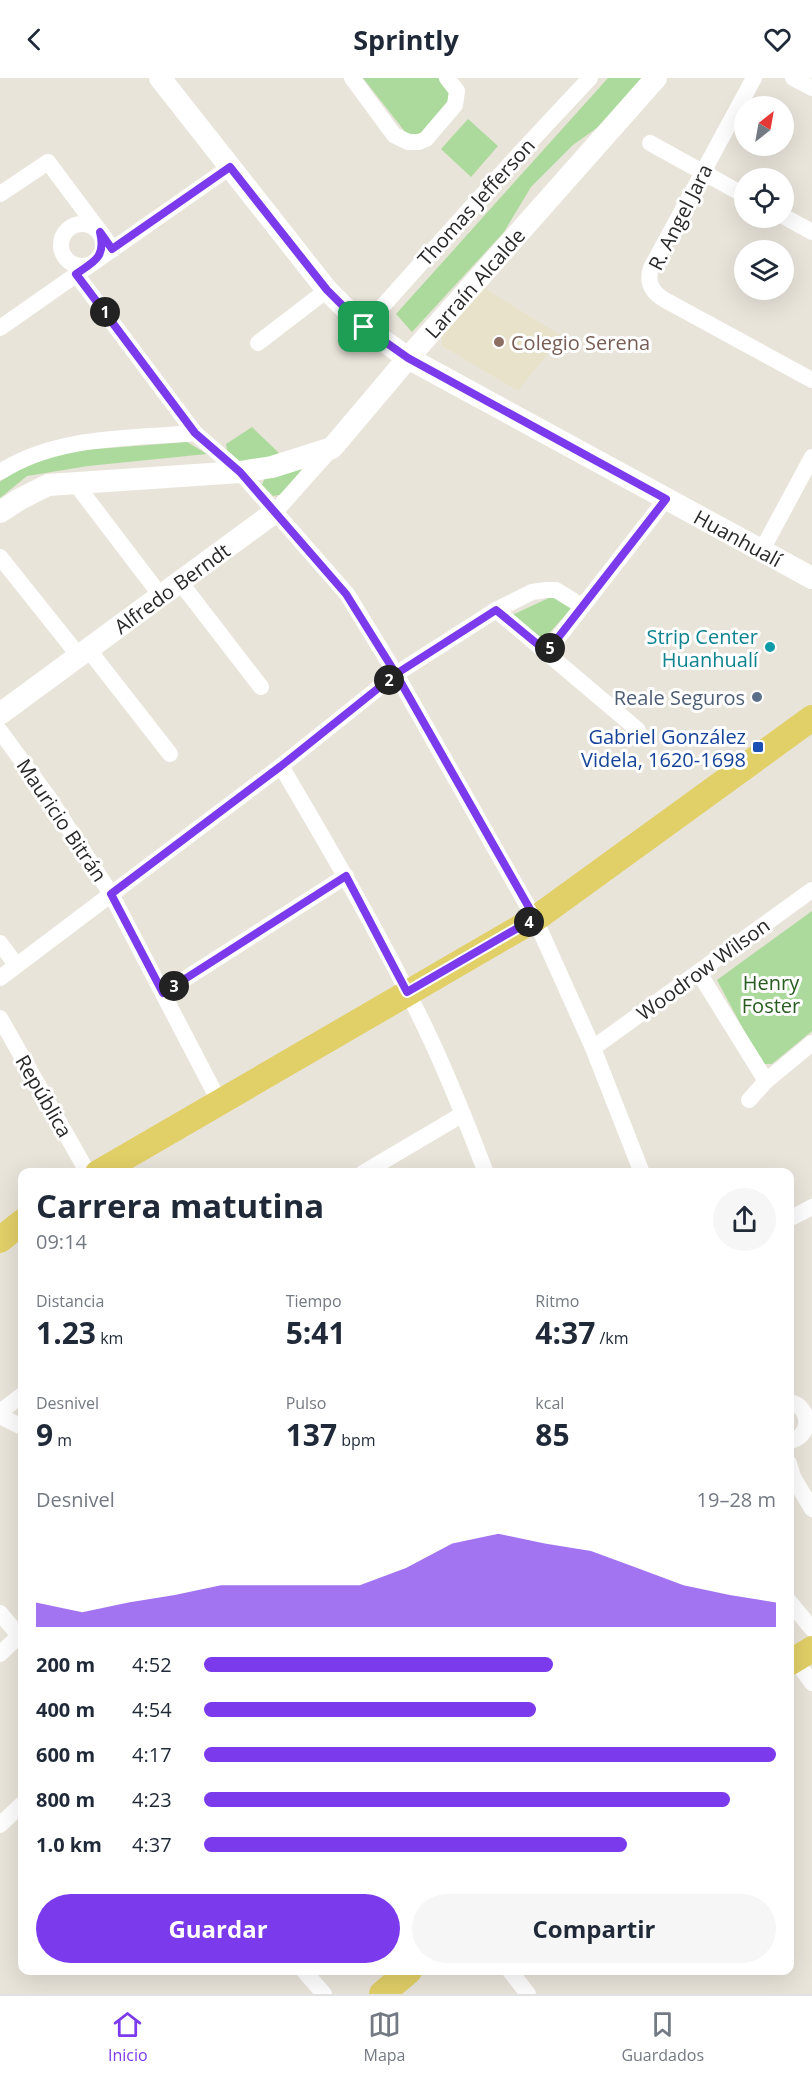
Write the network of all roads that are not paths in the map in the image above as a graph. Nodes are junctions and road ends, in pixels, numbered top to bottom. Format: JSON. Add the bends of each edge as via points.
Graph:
{"nodes":[{"id":1,"x":160,"y":78,"type":"edge"},
{"id":2,"x":352,"y":78,"type":"edge"},
{"id":3,"x":447,"y":78,"type":"edge"},
{"id":4,"x":590,"y":78,"type":"edge"},
{"id":5,"x":656,"y":78,"type":"edge"},
{"id":6,"x":754,"y":78,"type":"edge"},
{"id":7,"x":794,"y":78,"type":"edge"},
{"id":8,"x":812,"y":88,"type":"edge"},
{"id":9,"x":650,"y":143,"type":"dead end"},
{"id":10,"x":230,"y":167,"type":"junction"},
{"id":11,"x":702,"y":172,"type":"junction"},
{"id":12,"x":734,"y":190,"type":"edge"},
{"id":13,"x":0,"y":194,"type":"edge"},
{"id":14,"x":794,"y":222,"type":"edge"},
{"id":15,"x":812,"y":231,"type":"edge"},
{"id":16,"x":100,"y":232,"type":"junction"},
{"id":17,"x":112,"y":249,"type":"junction"},
{"id":18,"x":83,"y":269,"type":"junction"},
{"id":19,"x":327,"y":290,"type":"junction"},
{"id":20,"x":364,"y":327,"type":"junction"},
{"id":21,"x":0,"y":328,"type":"edge"},
{"id":22,"x":258,"y":343,"type":"dead end"},
{"id":23,"x":408,"y":358,"type":"junction"},
{"id":24,"x":812,"y":380,"type":"edge"},
{"id":25,"x":195,"y":433,"type":"junction"},
{"id":26,"x":332,"y":448,"type":"junction"},
{"id":27,"x":812,"y":457,"type":"edge"},
{"id":28,"x":0,"y":472,"type":"edge"},
{"id":29,"x":240,"y":472,"type":"junction"},
{"id":30,"x":75,"y":483,"type":"junction"},
{"id":31,"x":666,"y":499,"type":"junction"},
{"id":32,"x":0,"y":512,"type":"edge"},
{"id":33,"x":275,"y":512,"type":"junction"},
{"id":34,"x":762,"y":550,"type":"junction"},
{"id":35,"x":0,"y":557,"type":"edge"},
{"id":36,"x":812,"y":578,"type":"edge"},
{"id":37,"x":180,"y":582,"type":"junction"},
{"id":38,"x":161,"y":596,"type":"junction"},
{"id":39,"x":582,"y":606,"type":"junction"},
{"id":40,"x":496,"y":610,"type":"junction"},
{"id":41,"x":84,"y":652,"type":"junction"},
{"id":42,"x":547,"y":652,"type":"junction"},
{"id":43,"x":396,"y":674,"type":"junction"},
{"id":44,"x":261,"y":687,"type":"dead end"},
{"id":45,"x":0,"y":714,"type":"edge"},
{"id":46,"x":812,"y":718,"type":"edge"},
{"id":47,"x":638,"y":730,"type":"dead end"},
{"id":48,"x":0,"y":731,"type":"edge"},
{"id":49,"x":170,"y":754,"type":"dead end"},
{"id":50,"x":281,"y":766,"type":"junction"},
{"id":51,"x":346,"y":876,"type":"junction"},
{"id":52,"x":812,"y":890,"type":"edge"},
{"id":53,"x":111,"y":894,"type":"junction"},
{"id":54,"x":535,"y":918,"type":"junction"},
{"id":55,"x":0,"y":943,"type":"edge"},
{"id":56,"x":16,"y":965,"type":"junction"},
{"id":57,"x":699,"y":973,"type":"junction"},
{"id":58,"x":0,"y":978,"type":"edge"},
{"id":59,"x":407,"y":992,"type":"junction"},
{"id":60,"x":163,"y":993,"type":"junction"},
{"id":61,"x":0,"y":1018,"type":"edge"},
{"id":62,"x":812,"y":1043,"type":"edge"},
{"id":63,"x":593,"y":1048,"type":"junction"},
{"id":64,"x":766,"y":1081,"type":"junction"},
{"id":65,"x":749,"y":1100,"type":"dead end"},
{"id":66,"x":220,"y":1103,"type":"junction"},
{"id":67,"x":463,"y":1114,"type":"junction"},
{"id":68,"x":85,"y":1168,"type":"edge"},
{"id":69,"x":107,"y":1168,"type":"edge"},
{"id":70,"x":371,"y":1168,"type":"edge"},
{"id":71,"x":484,"y":1168,"type":"edge"},
{"id":72,"x":640,"y":1168,"type":"edge"},
{"id":73,"x":812,"y":1207,"type":"edge"},
{"id":74,"x":794,"y":1216,"type":"edge"},
{"id":75,"x":18,"y":1225,"type":"edge"},
{"id":76,"x":0,"y":1240,"type":"edge"},
{"id":77,"x":18,"y":1398,"type":"edge"},
{"id":78,"x":794,"y":1404,"type":"edge"},
{"id":79,"x":0,"y":1414,"type":"edge"},
{"id":80,"x":18,"y":1425,"type":"edge"},
{"id":81,"x":794,"y":1440,"type":"edge"},
{"id":82,"x":794,"y":1479,"type":"edge"},
{"id":83,"x":812,"y":1509,"type":"edge"},
{"id":84,"x":794,"y":1607,"type":"edge"},
{"id":85,"x":0,"y":1613,"type":"edge"},
{"id":86,"x":812,"y":1629,"type":"edge"},
{"id":87,"x":18,"y":1633,"type":"edge"},
{"id":88,"x":18,"y":1639,"type":"edge"},
{"id":89,"x":0,"y":1654,"type":"edge"},
{"id":90,"x":799,"y":1658,"type":"edge"},
{"id":91,"x":812,"y":1683,"type":"edge"},
{"id":92,"x":18,"y":1808,"type":"edge"},
{"id":93,"x":0,"y":1825,"type":"edge"},
{"id":94,"x":307,"y":1975,"type":"edge"},
{"id":95,"x":404,"y":1975,"type":"edge"},
{"id":96,"x":513,"y":1975,"type":"edge"},
{"id":97,"x":324,"y":1994,"type":"edge"},
{"id":98,"x":382,"y":1994,"type":"edge"},
{"id":99,"x":528,"y":1994,"type":"edge"}],
"edges":[{"from":1,"to":10,"type":"main road","name":"Huanhualí"},
{"from":2,"to":3,"type":"street","via":[[394,135],[408,142],[426,139],[455,105],[457,91]]},
{"from":4,"to":20,"type":"street","name":"Thomas Jefferson"},
{"from":5,"to":23,"type":"main road","name":"Larraín Alcalde"},
{"from":6,"to":11,"type":"street","name":"R. Angel Jara"},
{"from":7,"to":8,"type":"street"},
{"from":9,"to":11,"type":"street"},
{"from":10,"to":17,"type":"street"},
{"from":10,"to":19,"type":"main road","name":"Huanhualí"},
{"from":11,"to":12,"type":"street"},
{"from":11,"to":24,"type":"street","name":"R. Angel Jara","via":[[651,268],[653,291]]},
{"from":13,"to":16,"type":"street","via":[[48,162]]},
{"from":14,"to":15,"type":"street"},
{"from":16,"to":17,"type":"street"},
{"from":16,"to":18,"type":"street","via":[[100,256]]},
{"from":16,"to":18,"type":"street","via":[[90,225],[78,224],[67,229],[61,239],[61,251],[67,261]]},
{"from":17,"to":18,"type":"street"},
{"from":18,"to":21,"type":"street"},
{"from":18,"to":25,"type":"street"},
{"from":19,"to":20,"type":"main road","name":"Huanhualí"},
{"from":19,"to":22,"type":"street"},
{"from":20,"to":23,"type":"main road","name":"Huanhualí"},
{"from":23,"to":26,"type":"main road","name":"Larraín Alcalde"},
{"from":23,"to":31,"type":"main road","name":"Huanhualí"},
{"from":25,"to":28,"type":"street","via":[[62,446],[16,462]]},
{"from":25,"to":29,"type":"street"},
{"from":26,"to":29,"type":"main road","via":[[272,467]]},
{"from":26,"to":33,"type":"street","name":"Alfredo Berndt"},
{"from":27,"to":34,"type":"street"},
{"from":29,"to":30,"type":"main road"},
{"from":29,"to":33,"type":"street"},
{"from":30,"to":32,"type":"main road","via":[[48,485]]},
{"from":30,"to":38,"type":"street"},
{"from":31,"to":34,"type":"main road","name":"Huanhualí"},
{"from":31,"to":39,"type":"street"},
{"from":33,"to":37,"type":"main road","name":"Alfredo Berndt"},
{"from":33,"to":43,"type":"street","via":[[346,594]]},
{"from":34,"to":36,"type":"main road","name":"Huanhualí"},
{"from":35,"to":41,"type":"street"},
{"from":37,"to":38,"type":"main road","name":"Alfredo Berndt"},
{"from":37,"to":44,"type":"street"},
{"from":38,"to":41,"type":"main road","name":"Alfredo Berndt"},
{"from":39,"to":40,"type":"street","via":[[556,590],[546,590],[532,592]]},
{"from":39,"to":42,"type":"street"},
{"from":40,"to":42,"type":"street"},
{"from":40,"to":43,"type":"street"},
{"from":41,"to":45,"type":"main road","name":"Alfredo Berndt"},
{"from":41,"to":49,"type":"street"},
{"from":42,"to":47,"type":"street"},
{"from":43,"to":50,"type":"street"},
{"from":43,"to":54,"type":"street"},
{"from":46,"to":54,"type":"main road"},
{"from":48,"to":53,"type":"street","name":"Mauricio Bitrán"},
{"from":50,"to":51,"type":"street"},
{"from":50,"to":53,"type":"street"},
{"from":51,"to":59,"type":"street"},
{"from":51,"to":60,"type":"street"},
{"from":52,"to":57,"type":"street","name":"Woodrow Wilson"},
{"from":53,"to":56,"type":"street"},
{"from":53,"to":60,"type":"street","name":"Mauricio Bitrán"},
{"from":54,"to":59,"type":"main road"},
{"from":54,"to":63,"type":"street"},
{"from":55,"to":56,"type":"street"},
{"from":56,"to":58,"type":"street"},
{"from":57,"to":63,"type":"street","name":"Woodrow Wilson"},
{"from":57,"to":64,"type":"street"},
{"from":59,"to":66,"type":"main road"},
{"from":59,"to":67,"type":"street"},
{"from":60,"to":66,"type":"street","name":"Mauricio Bitrán"},
{"from":61,"to":68,"type":"street","name":"República"},
{"from":62,"to":64,"type":"street"},
{"from":63,"to":72,"type":"street"},
{"from":64,"to":65,"type":"street"},
{"from":66,"to":69,"type":"main road"},
{"from":67,"to":70,"type":"street"},
{"from":67,"to":71,"type":"street"},
{"from":73,"to":74,"type":"street"},
{"from":75,"to":76,"type":"main road"},
{"from":77,"to":79,"type":"street"},
{"from":78,"to":81,"type":"street","via":[[804,1410],[808,1421],[804,1433]]},
{"from":79,"to":80,"type":"street"},
{"from":82,"to":83,"type":"street"},
{"from":84,"to":86,"type":"street"},
{"from":85,"to":87,"type":"street"},
{"from":88,"to":89,"type":"street"},
{"from":90,"to":91,"type":"street"},
{"from":92,"to":93,"type":"street"},
{"from":94,"to":97,"type":"street"},
{"from":95,"to":98,"type":"main road"},
{"from":96,"to":99,"type":"street"}]}
